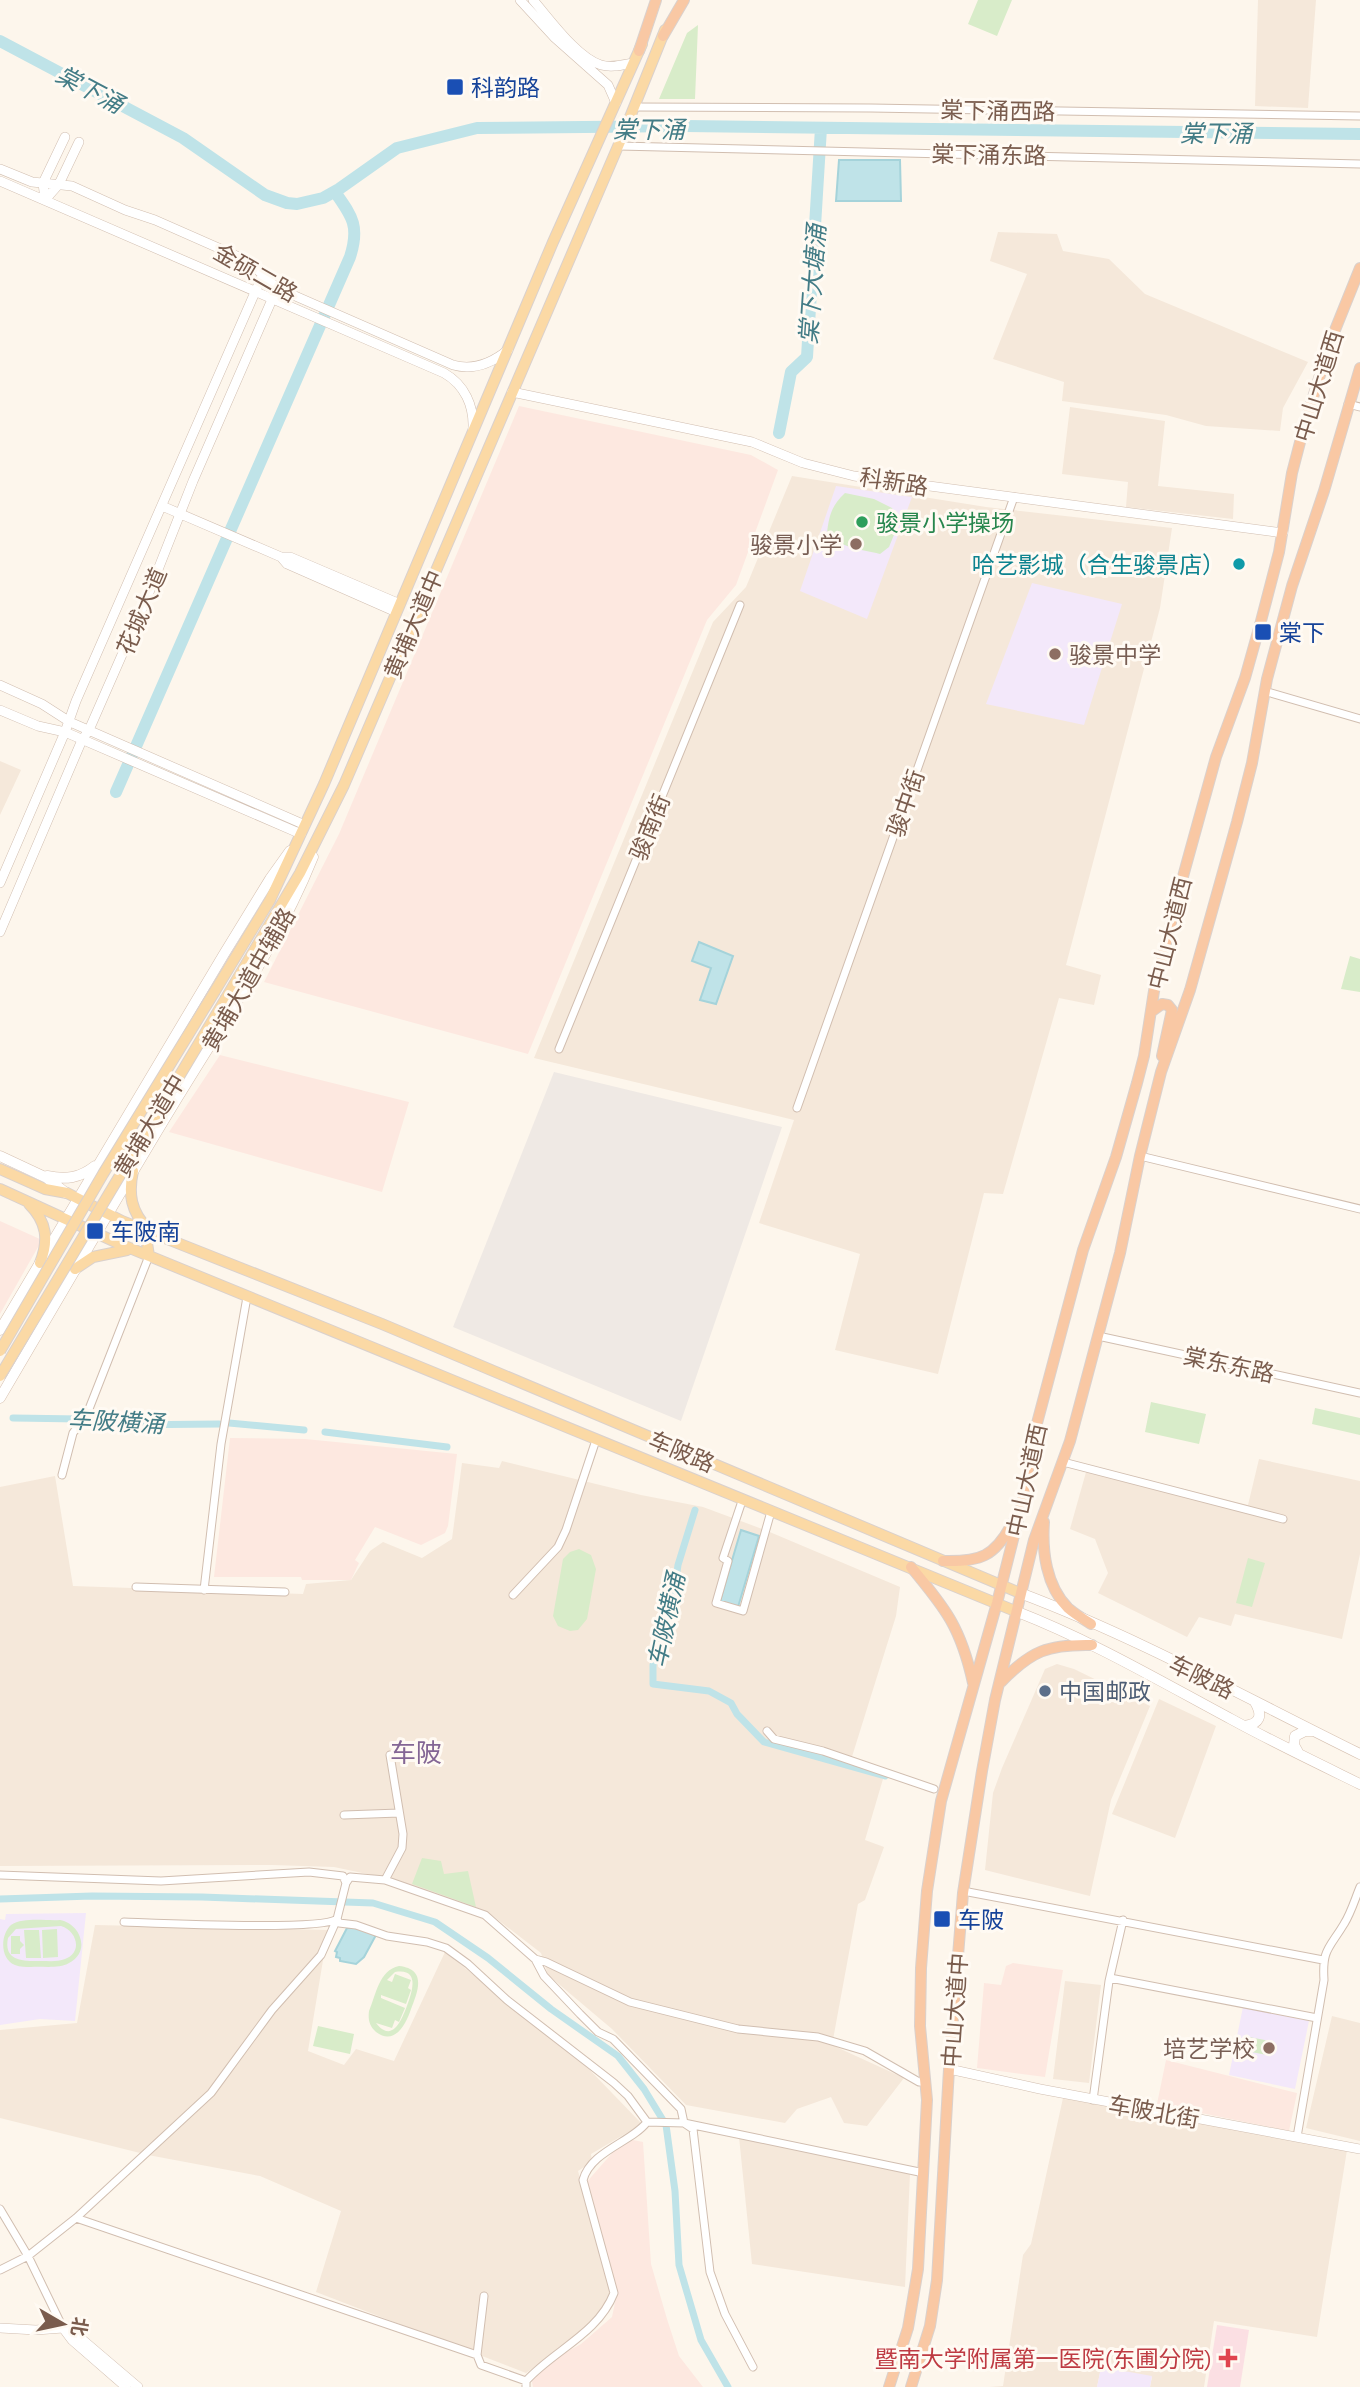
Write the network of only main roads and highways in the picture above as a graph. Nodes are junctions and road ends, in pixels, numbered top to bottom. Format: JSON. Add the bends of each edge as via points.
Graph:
{"nodes":[{"id":1,"x":656,"y":0,"type":"edge"},
{"id":2,"x":662,"y":0,"type":"edge"},
{"id":3,"x":677,"y":0,"type":"edge"},
{"id":4,"x":684,"y":0,"type":"edge"},
{"id":5,"x":663,"y":36,"type":"junction"},
{"id":6,"x":639,"y":51,"type":"junction"},
{"id":7,"x":554,"y":242,"type":"junction"},
{"id":8,"x":572,"y":250,"type":"junction"},
{"id":9,"x":1360,"y":268,"type":"edge"},
{"id":10,"x":527,"y":303,"type":"junction"},
{"id":11,"x":546,"y":311,"type":"junction"},
{"id":12,"x":1360,"y":368,"type":"edge"},
{"id":13,"x":1354,"y":406,"type":"edge"},
{"id":14,"x":370,"y":674,"type":"junction"},
{"id":15,"x":389,"y":682,"type":"junction"},
{"id":16,"x":341,"y":744,"type":"junction"},
{"id":17,"x":359,"y":751,"type":"junction"},
{"id":18,"x":325,"y":827,"type":"junction"},
{"id":19,"x":301,"y":834,"type":"junction"},
{"id":20,"x":1151,"y":1012,"type":"junction"},
{"id":21,"x":1161,"y":1072,"type":"junction"},
{"id":22,"x":142,"y":1091,"type":"junction"},
{"id":23,"x":171,"y":1109,"type":"junction"},
{"id":24,"x":112,"y":1141,"type":"junction"},
{"id":25,"x":0,"y":1156,"type":"edge"},
{"id":26,"x":141,"y":1158,"type":"junction"},
{"id":27,"x":99,"y":1164,"type":"junction"},
{"id":28,"x":0,"y":1169,"type":"edge"},
{"id":29,"x":133,"y":1171,"type":"junction"},
{"id":30,"x":40,"y":1174,"type":"junction"},
{"id":31,"x":0,"y":1189,"type":"edge"},
{"id":32,"x":72,"y":1196,"type":"junction"},
{"id":33,"x":21,"y":1198,"type":"junction"},
{"id":34,"x":108,"y":1214,"type":"junction"},
{"id":35,"x":66,"y":1218,"type":"junction"},
{"id":36,"x":96,"y":1233,"type":"junction"},
{"id":37,"x":155,"y":1234,"type":"junction"},
{"id":38,"x":134,"y":1250,"type":"junction"},
{"id":39,"x":149,"y":1256,"type":"junction"},
{"id":40,"x":38,"y":1266,"type":"junction"},
{"id":41,"x":75,"y":1269,"type":"junction"},
{"id":42,"x":65,"y":1285,"type":"junction"},
{"id":43,"x":18,"y":1300,"type":"junction"},
{"id":44,"x":47,"y":1318,"type":"junction"},
{"id":45,"x":0,"y":1330,"type":"edge"},
{"id":46,"x":0,"y":1352,"type":"edge"},
{"id":47,"x":0,"y":1376,"type":"edge"},
{"id":48,"x":0,"y":1398,"type":"edge"},
{"id":49,"x":668,"y":1444,"type":"junction"},
{"id":50,"x":709,"y":1462,"type":"junction"},
{"id":51,"x":658,"y":1465,"type":"junction"},
{"id":52,"x":700,"y":1482,"type":"junction"},
{"id":53,"x":1048,"y":1501,"type":"junction"},
{"id":54,"x":1021,"y":1504,"type":"junction"},
{"id":55,"x":1009,"y":1554,"type":"junction"},
{"id":56,"x":943,"y":1561,"type":"junction"},
{"id":57,"x":1028,"y":1561,"type":"junction"},
{"id":58,"x":911,"y":1567,"type":"junction"},
{"id":59,"x":1001,"y":1586,"type":"junction"},
{"id":60,"x":1020,"y":1593,"type":"junction"},
{"id":61,"x":997,"y":1603,"type":"junction"},
{"id":62,"x":1015,"y":1611,"type":"junction"},
{"id":63,"x":1091,"y":1624,"type":"junction"},
{"id":64,"x":988,"y":1637,"type":"junction"},
{"id":65,"x":1092,"y":1645,"type":"junction"},
{"id":66,"x":1007,"y":1648,"type":"junction"},
{"id":67,"x":999,"y":1685,"type":"junction"},
{"id":68,"x":974,"y":1687,"type":"junction"},
{"id":69,"x":1255,"y":1702,"type":"junction"},
{"id":70,"x":1243,"y":1726,"type":"junction"},
{"id":71,"x":1312,"y":1731,"type":"junction"},
{"id":72,"x":1299,"y":1754,"type":"junction"},
{"id":73,"x":1360,"y":1754,"type":"edge"},
{"id":74,"x":1360,"y":1784,"type":"edge"},
{"id":75,"x":889,"y":2387,"type":"edge"},
{"id":76,"x":911,"y":2387,"type":"edge"}],
"edges":[{"from":1,"to":6,"type":"highway"},
{"from":2,"to":6,"type":"main road","name":"黄埔大道中"},
{"from":3,"to":5,"type":"main road","name":"黄埔大道中"},
{"from":4,"to":5,"type":"highway"},
{"from":5,"to":8,"type":"main road","name":"黄埔大道中"},
{"from":6,"to":7,"type":"main road","name":"黄埔大道中"},
{"from":7,"to":8,"type":"main road","via":[[560,252]]},
{"from":7,"to":10,"type":"main road","name":"黄埔大道中"},
{"from":8,"to":11,"type":"main road","name":"黄埔大道中"},
{"from":9,"to":20,"type":"highway","name":"中山大道西","via":[[1308,412],[1251,659],[1216,757]]},
{"from":10,"to":11,"type":"main road","via":[[540,301]]},
{"from":10,"to":14,"type":"main road","name":"黄埔大道中"},
{"from":11,"to":15,"type":"main road","name":"黄埔大道中"},
{"from":12,"to":13,"type":"highway","name":"中山大道西"},
{"from":13,"to":21,"type":"highway","name":"中山大道西","via":[[1292,586],[1222,876]]},
{"from":14,"to":15,"type":"main road","via":[[376,686]]},
{"from":14,"to":16,"type":"main road","name":"黄埔大道中"},
{"from":15,"to":17,"type":"main road","name":"黄埔大道中"},
{"from":16,"to":17,"type":"main road","via":[[353,740]]},
{"from":16,"to":19,"type":"main road","name":"黄埔大道中"},
{"from":17,"to":18,"type":"main road","name":"黄埔大道中"},
{"from":18,"to":23,"type":"main road","name":"黄埔大道中辅路","via":[[280,929]]},
{"from":18,"to":47,"type":"main road","name":"黄埔大道中","bridge":true},
{"from":19,"to":22,"type":"main road","name":"黄埔大道中辅路"},
{"from":19,"to":46,"type":"main road","name":"黄埔大道中","bridge":true,"via":[[270,900]]},
{"from":20,"to":21,"type":"highway","via":[[1162,1004],[1172,1010]]},
{"from":20,"to":54,"type":"highway","name":"中山大道西","via":[[1123,1135],[1080,1260]]},
{"from":21,"to":53,"type":"highway","name":"中山大道西","via":[[1122,1245],[1063,1462]]},
{"from":22,"to":23,"type":"main road","via":[[151,1108]]},
{"from":22,"to":24,"type":"main road","name":"黄埔大道中辅路"},
{"from":23,"to":26,"type":"main road","name":"黄埔大道中辅路"},
{"from":24,"to":26,"type":"main road","via":[[122,1157]]},
{"from":24,"to":27,"type":"main road","name":"黄埔大道中辅路"},
{"from":25,"to":30,"type":"main road","name":"车陂路"},
{"from":26,"to":29,"type":"main road","name":"黄埔大道中辅路"},
{"from":27,"to":30,"type":"main road","via":[[71,1178]]},
{"from":27,"to":32,"type":"main road","name":"黄埔大道中辅路"},
{"from":28,"to":32,"type":"main road"},
{"from":29,"to":34,"type":"main road","name":"黄埔大道中辅路"},
{"from":29,"to":37,"type":"main road","via":[[132,1206]]},
{"from":30,"to":32,"type":"main road","name":"车陂路"},
{"from":31,"to":33,"type":"main road","name":"车陂路"},
{"from":32,"to":34,"type":"main road","name":"车陂路"},
{"from":32,"to":35,"type":"main road","name":"黄埔大道中辅路"},
{"from":33,"to":35,"type":"main road","name":"车陂路"},
{"from":33,"to":40,"type":"main road","via":[[44,1226],[46,1245]]},
{"from":34,"to":36,"type":"main road","name":"黄埔大道中辅路"},
{"from":34,"to":37,"type":"main road","name":"车陂路"},
{"from":35,"to":36,"type":"main road","name":"车陂路"},
{"from":35,"to":40,"type":"main road","name":"黄埔大道中辅路"},
{"from":36,"to":38,"type":"main road","name":"车陂路"},
{"from":36,"to":41,"type":"main road","name":"黄埔大道中辅路"},
{"from":37,"to":39,"type":"main road","via":[[147,1243]]},
{"from":37,"to":49,"type":"main road","name":"车陂路"},
{"from":38,"to":39,"type":"main road","name":"车陂路"},
{"from":38,"to":41,"type":"main road","via":[[102,1254]]},
{"from":39,"to":51,"type":"main road","name":"车陂路"},
{"from":40,"to":42,"type":"main road","via":[[55,1270]]},
{"from":40,"to":43,"type":"main road","name":"黄埔大道中辅路"},
{"from":41,"to":42,"type":"main road","name":"黄埔大道中辅路"},
{"from":42,"to":44,"type":"main road","name":"黄埔大道中辅路"},
{"from":43,"to":44,"type":"main road","via":[[37,1303]]},
{"from":43,"to":45,"type":"main road","name":"黄埔大道中辅路"},
{"from":44,"to":48,"type":"main road","name":"黄埔大道中辅路"},
{"from":49,"to":50,"type":"main road","name":"车陂路"},
{"from":49,"to":51,"type":"main road","via":[[671,1458]]},
{"from":50,"to":52,"type":"main road","via":[[696,1468]]},
{"from":50,"to":56,"type":"main road","name":"车陂路"},
{"from":51,"to":52,"type":"main road","name":"车陂路"},
{"from":52,"to":58,"type":"main road","name":"车陂路"},
{"from":53,"to":57,"type":"highway","name":"中山大道西"},
{"from":53,"to":63,"type":"highway","via":[[1043,1533],[1051,1581],[1065,1605]]},
{"from":54,"to":55,"type":"highway","name":"中山大道西"},
{"from":54,"to":56,"type":"highway","via":[[1007,1533],[989,1554],[974,1561]]},
{"from":55,"to":57,"type":"highway","via":[[1019,1563]]},
{"from":55,"to":59,"type":"highway","name":"中山大道西"},
{"from":56,"to":59,"type":"main road","name":"车陂路"},
{"from":57,"to":60,"type":"highway","name":"中山大道西"},
{"from":58,"to":61,"type":"main road","name":"车陂路"},
{"from":58,"to":68,"type":"highway","via":[[956,1626]]},
{"from":59,"to":60,"type":"main road","name":"车陂路"},
{"from":59,"to":61,"type":"highway","name":"中山大道西"},
{"from":60,"to":62,"type":"highway","name":"中山大道中"},
{"from":60,"to":63,"type":"main road","name":"车陂路"},
{"from":61,"to":62,"type":"main road","name":"车陂路"},
{"from":61,"to":64,"type":"highway","name":"中山大道中"},
{"from":62,"to":65,"type":"main road","name":"车陂路"},
{"from":62,"to":66,"type":"highway","name":"中山大道中"},
{"from":63,"to":69,"type":"main road","name":"车陂路"},
{"from":64,"to":66,"type":"highway","via":[[1001,1636]]},
{"from":64,"to":68,"type":"highway","name":"中山大道中"},
{"from":65,"to":67,"type":"highway","via":[[1036,1652]]},
{"from":65,"to":70,"type":"main road","name":"车陂路"},
{"from":66,"to":67,"type":"highway","name":"中山大道中"},
{"from":67,"to":76,"type":"highway","name":"中山大道中","via":[[963,1891],[937,2280],[928,2333]]},
{"from":68,"to":75,"type":"highway","name":"中山大道中","via":[[941,1801],[927,1891],[919,2018],[926,2082],[921,2239],[914,2299]]},
{"from":69,"to":70,"type":"main road","via":[[1259,1720]]},
{"from":69,"to":71,"type":"main road","name":"车陂路"},
{"from":70,"to":72,"type":"main road","name":"车陂路"},
{"from":71,"to":72,"type":"main road","via":[[1295,1736]]},
{"from":71,"to":73,"type":"main road","name":"车陂路"},
{"from":72,"to":74,"type":"main road","name":"车陂路"}]}
